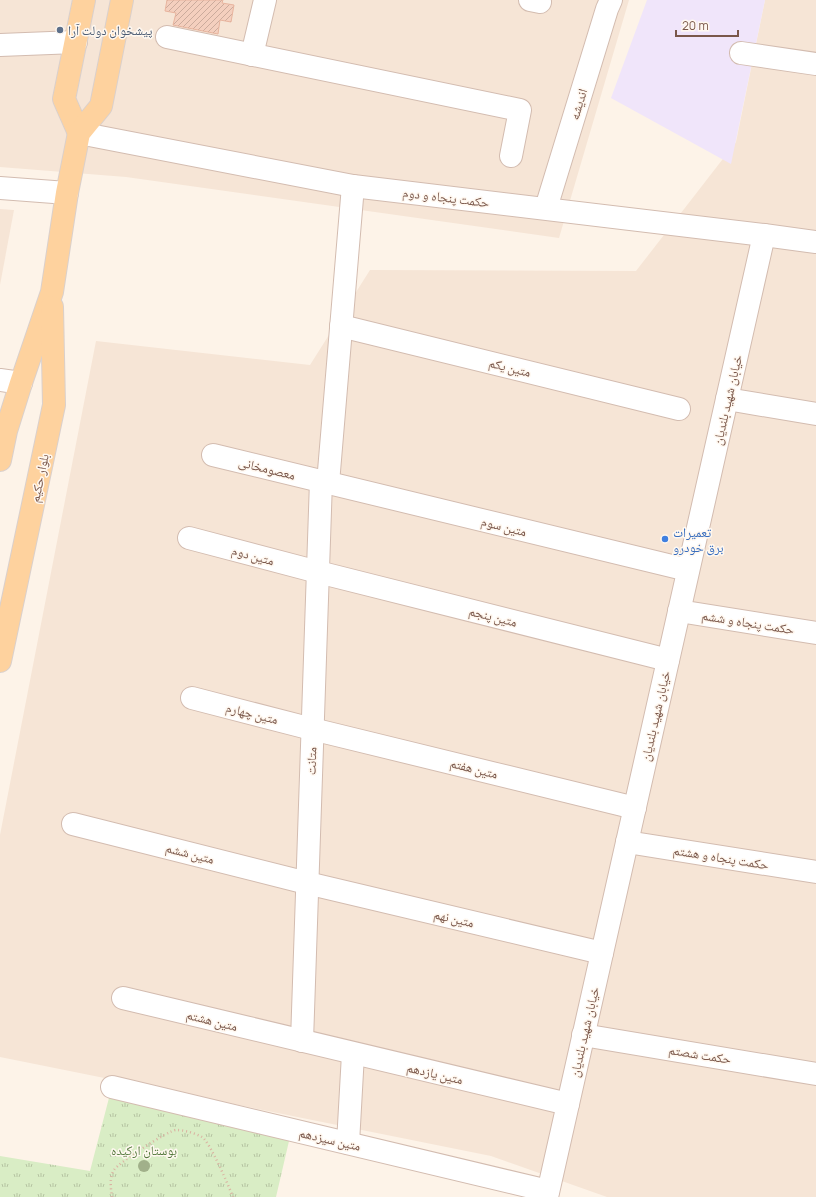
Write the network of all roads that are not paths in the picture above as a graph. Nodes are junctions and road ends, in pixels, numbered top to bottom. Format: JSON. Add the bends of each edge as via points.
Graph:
{"nodes":[{"id":1,"x":84,"y":0,"type":"edge"},
{"id":2,"x":122,"y":0,"type":"edge"},
{"id":3,"x":265,"y":0,"type":"edge"},
{"id":4,"x":611,"y":0,"type":"edge"},
{"id":5,"x":167,"y":37,"type":"dead end"},
{"id":6,"x":76,"y":42,"type":"junction"},
{"id":7,"x":0,"y":45,"type":"edge"},
{"id":8,"x":741,"y":53,"type":"dead end"},
{"id":9,"x":252,"y":55,"type":"junction"},
{"id":10,"x":816,"y":64,"type":"edge"},
{"id":11,"x":79,"y":133,"type":"junction"},
{"id":12,"x":511,"y":156,"type":"dead end"},
{"id":13,"x":353,"y":186,"type":"junction"},
{"id":14,"x":0,"y":188,"type":"edge"},
{"id":15,"x":67,"y":193,"type":"junction"},
{"id":16,"x":546,"y":208,"type":"junction"},
{"id":17,"x":764,"y":235,"type":"junction"},
{"id":18,"x":816,"y":242,"type":"edge"},
{"id":19,"x":52,"y":292,"type":"junction"},
{"id":20,"x":341,"y":326,"type":"junction"},
{"id":21,"x":10,"y":382,"type":"edge"},
{"id":22,"x":726,"y":399,"type":"junction"},
{"id":23,"x":679,"y":409,"type":"dead end"},
{"id":24,"x":816,"y":414,"type":"edge"},
{"id":25,"x":213,"y":455,"type":"dead end"},
{"id":26,"x":0,"y":460,"type":"edge"},
{"id":27,"x":324,"y":482,"type":"junction"},
{"id":28,"x":189,"y":538,"type":"dead end"},
{"id":29,"x":688,"y":570,"type":"junction"},
{"id":30,"x":318,"y":572,"type":"junction"},
{"id":31,"x":679,"y":611,"type":"junction"},
{"id":32,"x":816,"y":634,"type":"edge"},
{"id":33,"x":668,"y":660,"type":"junction"},
{"id":34,"x":0,"y":661,"type":"edge"},
{"id":35,"x":192,"y":698,"type":"dead end"},
{"id":36,"x":312,"y":729,"type":"junction"},
{"id":37,"x":635,"y":808,"type":"junction"},
{"id":38,"x":73,"y":824,"type":"dead end"},
{"id":39,"x":627,"y":842,"type":"junction"},
{"id":40,"x":816,"y":872,"type":"edge"},
{"id":41,"x":307,"y":883,"type":"junction"},
{"id":42,"x":602,"y":953,"type":"junction"},
{"id":43,"x":123,"y":998,"type":"dead end"},
{"id":44,"x":584,"y":1035,"type":"junction"},
{"id":45,"x":302,"y":1041,"type":"junction"},
{"id":46,"x":353,"y":1054,"type":"junction"},
{"id":47,"x":816,"y":1074,"type":"edge"},
{"id":48,"x":112,"y":1087,"type":"dead end"},
{"id":49,"x":568,"y":1104,"type":"junction"},
{"id":50,"x":348,"y":1143,"type":"junction"},
{"id":51,"x":548,"y":1194,"type":"edge"}],
"edges":[{"from":1,"to":6,"type":"main road"},
{"from":2,"to":11,"type":"main road","name":"بلوار حکیم","via":[[101,106]]},
{"from":3,"to":9,"type":"street"},
{"from":4,"to":16,"type":"street","name":"اندیشه"},
{"from":5,"to":9,"type":"street"},
{"from":6,"to":7,"type":"street"},
{"from":6,"to":11,"type":"main road","via":[[64,99]]},
{"from":8,"to":10,"type":"street"},
{"from":9,"to":12,"type":"street","via":[[520,110]]},
{"from":11,"to":13,"type":"street","name":"حکمت پنجاه و دوم"},
{"from":11,"to":15,"type":"main road","name":"بلوار حکیم"},
{"from":13,"to":16,"type":"street","name":"حکمت پنجاه و دوم"},
{"from":13,"to":20,"type":"street","name":"متانت"},
{"from":14,"to":15,"type":"street"},
{"from":15,"to":19,"type":"main road","name":"بلوار حکیم"},
{"from":16,"to":17,"type":"street","name":"حکمت پنجاه و دوم"},
{"from":17,"to":18,"type":"street","name":"حکمت پنجاه و دوم"},
{"from":17,"to":22,"type":"street","name":"خیابان شهید بلندیان"},
{"from":19,"to":21,"type":"main road","name":"بلوار حکیم"},
{"from":19,"to":34,"type":"main road","name":"بلوار حکیم","via":[[54,405]]},
{"from":20,"to":23,"type":"street","name":"متین یکم"},
{"from":20,"to":27,"type":"street","name":"متانت"},
{"from":21,"to":26,"type":"main road","name":"بلوار حکیم","via":[[6,431]]},
{"from":22,"to":24,"type":"street"},
{"from":22,"to":29,"type":"street","name":"خیابان شهید بلندیان"},
{"from":25,"to":27,"type":"street","name":"معصومخانی"},
{"from":27,"to":29,"type":"street","name":"متین سوم"},
{"from":27,"to":30,"type":"street","name":"متانت"},
{"from":28,"to":30,"type":"street","name":"متین دوم"},
{"from":29,"to":31,"type":"street","name":"خیابان شهید بلندیان"},
{"from":30,"to":33,"type":"street","name":"متین پنجم"},
{"from":30,"to":36,"type":"street","name":"متانت"},
{"from":31,"to":32,"type":"street","name":"حکمت پنجاه و ششم"},
{"from":31,"to":33,"type":"street","name":"خیابان شهید بلندیان"},
{"from":33,"to":37,"type":"street","name":"خیابان شهید بلندیان"},
{"from":35,"to":36,"type":"street","name":"متین چهارم"},
{"from":36,"to":37,"type":"street","name":"متین هفتم"},
{"from":36,"to":41,"type":"street","name":"متانت"},
{"from":37,"to":39,"type":"street","name":"خیابان شهید بلندیان"},
{"from":38,"to":41,"type":"street","name":"متین ششم"},
{"from":39,"to":40,"type":"street","name":"حکمت پنجاه و هشتم"},
{"from":39,"to":42,"type":"street","name":"خیابان شهید بلندیان"},
{"from":41,"to":42,"type":"street","name":"متین نهم"},
{"from":41,"to":45,"type":"street","name":"متانت"},
{"from":42,"to":44,"type":"street","name":"خیابان شهید بلندیان"},
{"from":43,"to":45,"type":"street","name":"متین هشتم"},
{"from":44,"to":47,"type":"street","name":"حکمت شصتم"},
{"from":44,"to":49,"type":"street","name":"خیابان شهید بلندیان"},
{"from":45,"to":46,"type":"street","name":"متین یازدهم"},
{"from":46,"to":49,"type":"street","name":"متین یازدهم"},
{"from":46,"to":50,"type":"street"},
{"from":48,"to":50,"type":"street","name":"متین سیزدهم"},
{"from":49,"to":51,"type":"street","name":"خیابان شهید بلندیان"},
{"from":50,"to":51,"type":"street","name":"متین سیزدهم"}]}
